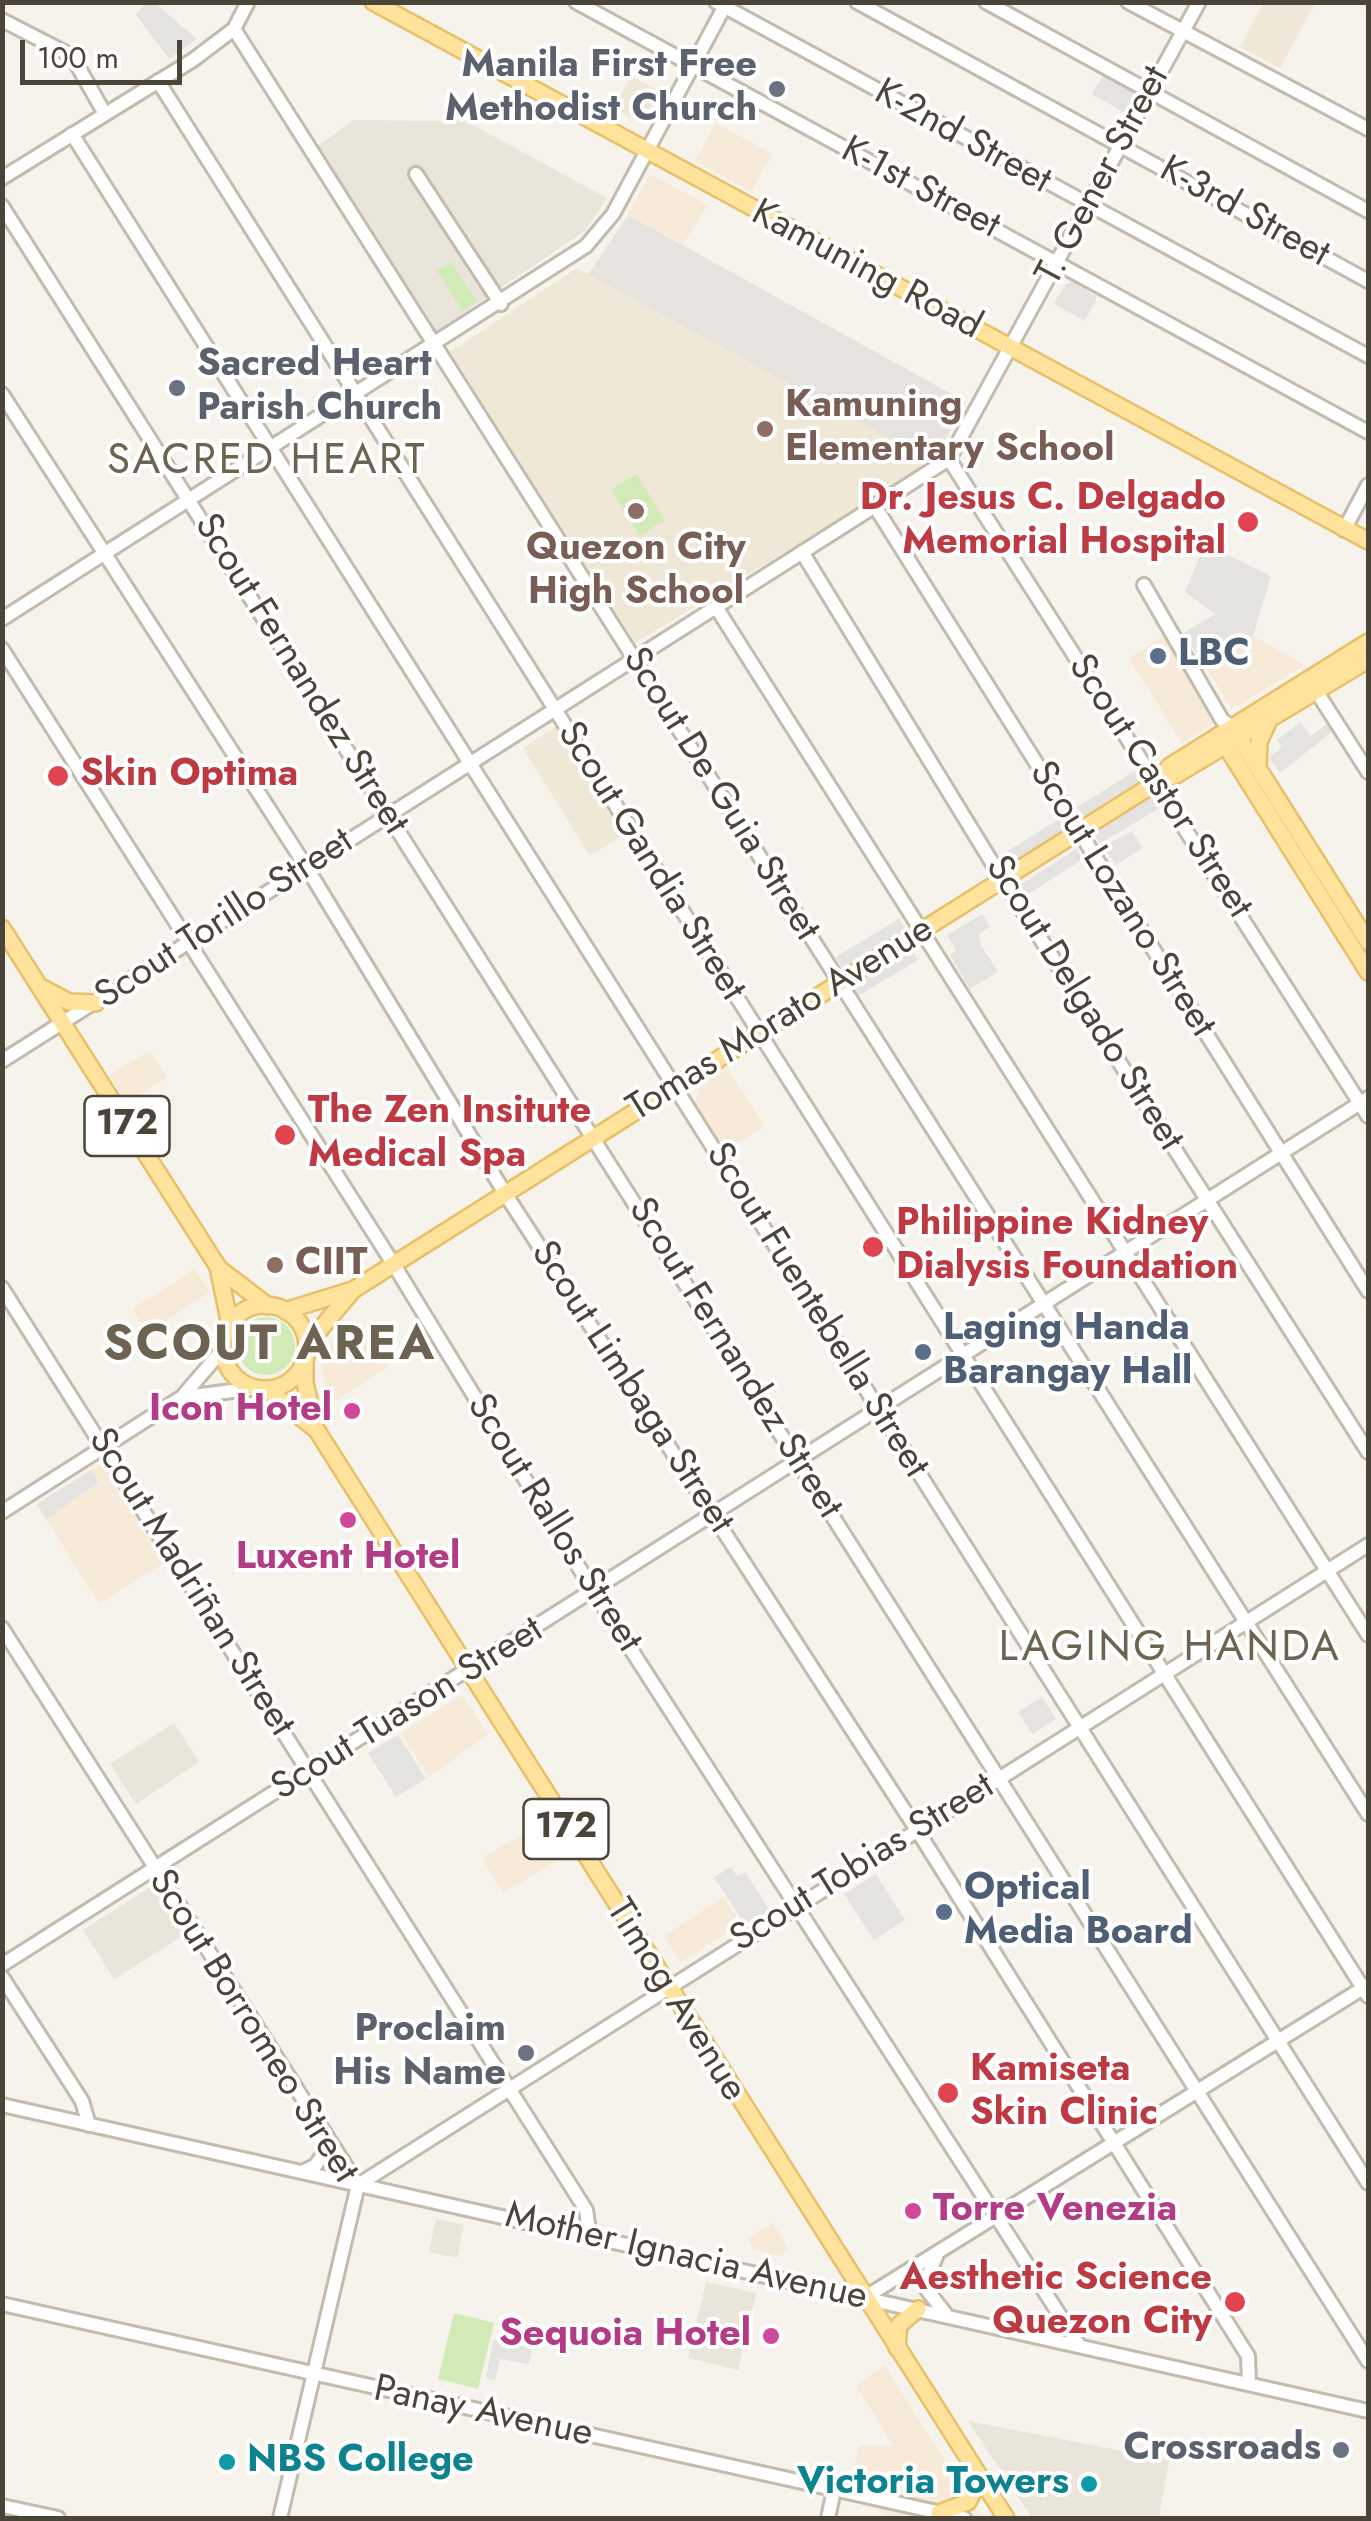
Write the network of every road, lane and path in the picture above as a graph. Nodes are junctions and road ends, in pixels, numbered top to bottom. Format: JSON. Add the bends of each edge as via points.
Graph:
{"nodes":[{"id":1,"x":248,"y":2,"type":"edge"},
{"id":2,"x":372,"y":2,"type":"edge"},
{"id":3,"x":576,"y":2,"type":"edge"},
{"id":4,"x":857,"y":2,"type":"edge"},
{"id":5,"x":986,"y":2,"type":"edge"},
{"id":6,"x":1128,"y":2,"type":"edge"},
{"id":7,"x":1199,"y":2,"type":"edge"},
{"id":8,"x":723,"y":4,"type":"edge"},
{"id":9,"x":2,"y":20,"type":"edge"},
{"id":10,"x":234,"y":29,"type":"junction"},
{"id":11,"x":1182,"y":32,"type":"junction"},
{"id":12,"x":693,"y":66,"type":"junction"},
{"id":13,"x":158,"y":81,"type":"junction"},
{"id":14,"x":1149,"y":92,"type":"junction"},
{"id":15,"x":104,"y":114,"type":"junction"},
{"id":16,"x":1368,"y":129,"type":"edge"},
{"id":17,"x":72,"y":134,"type":"junction"},
{"id":18,"x":1120,"y":146,"type":"junction"},
{"id":19,"x":647,"y":153,"type":"junction"},
{"id":20,"x":416,"y":174,"type":"dead end"},
{"id":21,"x":2,"y":178,"type":"edge"},
{"id":22,"x":2,"y":206,"type":"edge"},
{"id":23,"x":1086,"y":207,"type":"junction"},
{"id":24,"x":1368,"y":211,"type":"edge"},
{"id":25,"x":1058,"y":262,"type":"junction"},
{"id":26,"x":1368,"y":281,"type":"edge"},
{"id":27,"x":501,"y":304,"type":"junction"},
{"id":28,"x":434,"y":345,"type":"junction"},
{"id":29,"x":1010,"y":348,"type":"junction"},
{"id":30,"x":1368,"y":356,"type":"edge"},
{"id":31,"x":2,"y":394,"type":"edge"},
{"id":32,"x":356,"y":394,"type":"junction"},
{"id":33,"x":1368,"y":432,"type":"edge"},
{"id":34,"x":273,"y":448,"type":"junction"},
{"id":35,"x":949,"y":458,"type":"junction"},
{"id":36,"x":1368,"y":485,"type":"edge"},
{"id":37,"x":190,"y":500,"type":"junction"},
{"id":38,"x":876,"y":508,"type":"junction"},
{"id":39,"x":1344,"y":530,"type":"junction"},
{"id":40,"x":1365,"y":543,"type":"edge"},
{"id":41,"x":802,"y":552,"type":"junction"},
{"id":42,"x":104,"y":553,"type":"junction"},
{"id":43,"x":1144,"y":585,"type":"dead end"},
{"id":44,"x":716,"y":607,"type":"junction"},
{"id":45,"x":2,"y":618,"type":"edge"},
{"id":46,"x":1368,"y":642,"type":"edge"},
{"id":47,"x":2,"y":649,"type":"edge"},
{"id":48,"x":636,"y":659,"type":"junction"},
{"id":49,"x":1368,"y":660,"type":"edge"},
{"id":50,"x":1313,"y":686,"type":"junction"},
{"id":51,"x":556,"y":710,"type":"junction"},
{"id":52,"x":1269,"y":720,"type":"junction"},
{"id":53,"x":1227,"y":733,"type":"junction"},
{"id":54,"x":472,"y":763,"type":"junction"},
{"id":55,"x":1258,"y":770,"type":"junction"},
{"id":56,"x":1368,"y":772,"type":"edge"},
{"id":57,"x":1157,"y":782,"type":"junction"},
{"id":58,"x":388,"y":816,"type":"junction"},
{"id":59,"x":1077,"y":832,"type":"junction"},
{"id":60,"x":307,"y":868,"type":"junction"},
{"id":61,"x":1003,"y":879,"type":"junction"},
{"id":62,"x":2,"y":928,"type":"edge"},
{"id":63,"x":919,"y":932,"type":"junction"},
{"id":64,"x":188,"y":943,"type":"junction"},
{"id":65,"x":1365,"y":948,"type":"edge"},
{"id":66,"x":1368,"y":972,"type":"edge"},
{"id":67,"x":37,"y":984,"type":"junction"},
{"id":68,"x":837,"y":984,"type":"junction"},
{"id":69,"x":96,"y":1003,"type":"junction"},
{"id":70,"x":63,"y":1024,"type":"junction"},
{"id":71,"x":758,"y":1035,"type":"junction"},
{"id":72,"x":2,"y":1061,"type":"edge"},
{"id":73,"x":674,"y":1088,"type":"junction"},
{"id":74,"x":1366,"y":1106,"type":"edge"},
{"id":75,"x":593,"y":1138,"type":"junction"},
{"id":76,"x":1281,"y":1154,"type":"junction"},
{"id":77,"x":506,"y":1194,"type":"junction"},
{"id":78,"x":1208,"y":1201,"type":"junction"},
{"id":79,"x":1127,"y":1253,"type":"junction"},
{"id":80,"x":394,"y":1265,"type":"junction"},
{"id":81,"x":218,"y":1268,"type":"junction"},
{"id":82,"x":2,"y":1288,"type":"edge"},
{"id":83,"x":353,"y":1290,"type":"junction"},
{"id":84,"x":1368,"y":1291,"type":"edge"},
{"id":85,"x":1045,"y":1305,"type":"junction"},
{"id":86,"x":268,"y":1306,"type":"junction"},
{"id":87,"x":286,"y":1311,"type":"junction"},
{"id":88,"x":230,"y":1325,"type":"junction"},
{"id":89,"x":224,"y":1348,"type":"junction"},
{"id":90,"x":306,"y":1353,"type":"junction"},
{"id":91,"x":964,"y":1356,"type":"junction"},
{"id":92,"x":261,"y":1388,"type":"junction"},
{"id":93,"x":182,"y":1397,"type":"junction"},
{"id":94,"x":879,"y":1409,"type":"junction"},
{"id":95,"x":316,"y":1430,"type":"junction"},
{"id":96,"x":104,"y":1448,"type":"junction"},
{"id":97,"x":1368,"y":1452,"type":"edge"},
{"id":98,"x":799,"y":1462,"type":"junction"},
{"id":99,"x":2,"y":1512,"type":"edge"},
{"id":100,"x":714,"y":1516,"type":"junction"},
{"id":101,"x":1368,"y":1545,"type":"edge"},
{"id":102,"x":1328,"y":1570,"type":"junction"},
{"id":103,"x":594,"y":1592,"type":"junction"},
{"id":104,"x":1246,"y":1622,"type":"junction"},
{"id":105,"x":2,"y":1628,"type":"edge"},
{"id":106,"x":1368,"y":1635,"type":"edge"},
{"id":107,"x":468,"y":1673,"type":"junction"},
{"id":108,"x":1164,"y":1674,"type":"junction"},
{"id":109,"x":1078,"y":1726,"type":"junction"},
{"id":110,"x":310,"y":1772,"type":"junction"},
{"id":111,"x":999,"y":1778,"type":"junction"},
{"id":112,"x":1368,"y":1814,"type":"edge"},
{"id":113,"x":917,"y":1830,"type":"junction"},
{"id":114,"x":155,"y":1869,"type":"junction"},
{"id":115,"x":794,"y":1907,"type":"junction"},
{"id":116,"x":2,"y":1965,"type":"edge"},
{"id":117,"x":2,"y":1977,"type":"edge"},
{"id":118,"x":667,"y":1988,"type":"junction"},
{"id":119,"x":1367,"y":1989,"type":"edge"},
{"id":120,"x":1279,"y":2040,"type":"junction"},
{"id":121,"x":510,"y":2087,"type":"junction"},
{"id":122,"x":1198,"y":2092,"type":"junction"},
{"id":123,"x":2,"y":2105,"type":"edge"},
{"id":124,"x":88,"y":2124,"type":"junction"},
{"id":125,"x":330,"y":2145,"type":"junction"},
{"id":126,"x":1114,"y":2145,"type":"junction"},
{"id":127,"x":302,"y":2172,"type":"junction"},
{"id":128,"x":1368,"y":2183,"type":"edge"},
{"id":129,"x":358,"y":2185,"type":"junction"},
{"id":130,"x":997,"y":2219,"type":"junction"},
{"id":131,"x":590,"y":2237,"type":"junction"},
{"id":132,"x":938,"y":2255,"type":"junction"},
{"id":133,"x":864,"y":2298,"type":"junction"},
{"id":134,"x":2,"y":2304,"type":"edge"},
{"id":135,"x":918,"y":2308,"type":"junction"},
{"id":136,"x":948,"y":2315,"type":"junction"},
{"id":137,"x":1079,"y":2345,"type":"junction"},
{"id":138,"x":898,"y":2352,"type":"junction"},
{"id":139,"x":1368,"y":2361,"type":"edge"},
{"id":140,"x":314,"y":2376,"type":"junction"},
{"id":141,"x":1249,"y":2384,"type":"junction"},
{"id":142,"x":1368,"y":2411,"type":"edge"},
{"id":143,"x":972,"y":2468,"type":"junction"},
{"id":144,"x":834,"y":2490,"type":"junction"},
{"id":145,"x":2,"y":2506,"type":"edge"},
{"id":146,"x":939,"y":2513,"type":"junction"},
{"id":147,"x":58,"y":2518,"type":"edge"},
{"id":148,"x":280,"y":2518,"type":"edge"},
{"id":149,"x":828,"y":2518,"type":"edge"},
{"id":150,"x":964,"y":2518,"type":"edge"},
{"id":151,"x":1006,"y":2518,"type":"edge"}],
"edges":[{"from":1,"to":10,"type":"street"},
{"from":2,"to":19,"type":"main road","name":"Kamuning Road"},
{"from":3,"to":12,"type":"street","name":"K-1st Street"},
{"from":4,"to":18,"type":"street","name":"K-3rd Street"},
{"from":5,"to":14,"type":"street"},
{"from":6,"to":11,"type":"street"},
{"from":7,"to":11,"type":"street","name":"T. Gener Street"},
{"from":8,"to":12,"type":"street"},
{"from":8,"to":23,"type":"street","name":"K-2nd Street"},
{"from":9,"to":15,"type":"street","via":[[72,56]]},
{"from":10,"to":13,"type":"street"},
{"from":10,"to":28,"type":"street","name":"Scout De Guia Street"},
{"from":11,"to":14,"type":"street","name":"T. Gener Street"},
{"from":11,"to":16,"type":"street"},
{"from":12,"to":19,"type":"street"},
{"from":12,"to":25,"type":"street","name":"K-1st Street"},
{"from":13,"to":15,"type":"street"},
{"from":13,"to":32,"type":"street","name":"Scout Gandia Street"},
{"from":14,"to":18,"type":"street","name":"T. Gener Street"},
{"from":14,"to":24,"type":"street"},
{"from":15,"to":17,"type":"street"},
{"from":17,"to":21,"type":"street"},
{"from":17,"to":34,"type":"street","name":"Scout Fuentebella Street"},
{"from":18,"to":23,"type":"street","name":"T. Gener Street"},
{"from":18,"to":26,"type":"street","name":"K-3rd Street"},
{"from":19,"to":27,"type":"street","via":[[596,236]]},
{"from":19,"to":29,"type":"main road","name":"Kamuning Road"},
{"from":20,"to":27,"type":"street"},
{"from":22,"to":37,"type":"street","name":"Scout Fernandez Street"},
{"from":23,"to":25,"type":"street","name":"T. Gener Street"},
{"from":23,"to":30,"type":"street","name":"K-2nd Street"},
{"from":25,"to":29,"type":"street","name":"T. Gener Street"},
{"from":25,"to":33,"type":"street","name":"K-1st Street"},
{"from":27,"to":28,"type":"street"},
{"from":28,"to":32,"type":"street"},
{"from":28,"to":48,"type":"street","name":"Scout De Guia Street"},
{"from":29,"to":35,"type":"street","name":"Scout Torillo Street"},
{"from":29,"to":39,"type":"main road","name":"Kamuning Road"},
{"from":31,"to":42,"type":"street","name":"Scout Limbaga Street"},
{"from":32,"to":34,"type":"street"},
{"from":32,"to":51,"type":"street","name":"Scout Gandia Street"},
{"from":34,"to":37,"type":"street"},
{"from":34,"to":54,"type":"street","name":"Scout Fuentebella Street"},
{"from":35,"to":38,"type":"street","name":"Scout Torillo Street"},
{"from":35,"to":57,"type":"street","name":"Scout Castor Street"},
{"from":36,"to":39,"type":"street"},
{"from":37,"to":42,"type":"street"},
{"from":37,"to":58,"type":"street","name":"Scout Fernandez Street"},
{"from":38,"to":41,"type":"street","name":"Scout Torillo Street"},
{"from":38,"to":59,"type":"street","name":"Scout Lozano Street"},
{"from":39,"to":40,"type":"main road","name":"Kamuning Road"},
{"from":41,"to":44,"type":"street","name":"Scout Torillo Street"},
{"from":41,"to":61,"type":"street","name":"Scout Delgado Street"},
{"from":42,"to":45,"type":"street"},
{"from":42,"to":60,"type":"street","name":"Scout Limbaga Street"},
{"from":43,"to":53,"type":"street"},
{"from":44,"to":48,"type":"street","name":"Scout Torillo Street"},
{"from":44,"to":63,"type":"street"},
{"from":46,"to":50,"type":"main road","name":"Tomas Morato Avenue"},
{"from":47,"to":64,"type":"street","name":"Scout Rallos Street"},
{"from":48,"to":51,"type":"street","name":"Scout Torillo Street"},
{"from":48,"to":68,"type":"street","name":"Scout De Guia Street"},
{"from":49,"to":50,"type":"main road","name":"Tomas Morato Avenue"},
{"from":50,"to":52,"type":"main road","name":"Tomas Morato Avenue"},
{"from":50,"to":53,"type":"main road","name":"Tomas Morato Avenue"},
{"from":50,"to":56,"type":"street"},
{"from":51,"to":54,"type":"street","name":"Scout Torillo Street"},
{"from":51,"to":71,"type":"street","name":"Scout Gandia Street"},
{"from":52,"to":53,"type":"main road","name":"Tomas Morato Avenue"},
{"from":52,"to":55,"type":"main road","via":[[1257,751]]},
{"from":53,"to":55,"type":"main road"},
{"from":53,"to":57,"type":"main road","name":"Tomas Morato Avenue","via":[[1176,775]]},
{"from":53,"to":65,"type":"main road"},
{"from":54,"to":58,"type":"street","name":"Scout Torillo Street"},
{"from":54,"to":73,"type":"street","name":"Scout Fuentebella Street"},
{"from":55,"to":65,"type":"main road"},
{"from":57,"to":59,"type":"main road","name":"Tomas Morato Avenue"},
{"from":57,"to":74,"type":"street","name":"Scout Castor Street"},
{"from":58,"to":60,"type":"street","name":"Scout Torillo Street"},
{"from":58,"to":75,"type":"street","name":"Scout Fernandez Street"},
{"from":59,"to":61,"type":"main road","name":"Tomas Morato Avenue"},
{"from":59,"to":76,"type":"street","name":"Scout Lozano Street"},
{"from":60,"to":64,"type":"street","name":"Scout Torillo Street"},
{"from":60,"to":77,"type":"street","name":"Scout Limbaga Street"},
{"from":61,"to":63,"type":"main road","name":"Tomas Morato Avenue"},
{"from":61,"to":78,"type":"street","name":"Scout Delgado Street"},
{"from":62,"to":67,"type":"main road","number":"172"},
{"from":63,"to":68,"type":"main road","name":"Tomas Morato Avenue"},
{"from":63,"to":79,"type":"street"},
{"from":64,"to":69,"type":"street","name":"Scout Torillo Street"},
{"from":64,"to":80,"type":"street","name":"Scout Rallos Street"},
{"from":65,"to":66,"type":"main road"},
{"from":67,"to":69,"type":"main road","via":[[64,1001]]},
{"from":67,"to":70,"type":"main road","number":"172"},
{"from":68,"to":71,"type":"main road","name":"Tomas Morato Avenue"},
{"from":68,"to":85,"type":"street","name":"Scout De Guia Street"},
{"from":69,"to":70,"type":"street","name":"Scout Torillo Street"},
{"from":70,"to":72,"type":"street","name":"Scout Torillo Street"},
{"from":70,"to":81,"type":"main road","number":"172"},
{"from":71,"to":73,"type":"main road","name":"Tomas Morato Avenue"},
{"from":71,"to":91,"type":"street","name":"Scout Gandia Street"},
{"from":73,"to":75,"type":"main road","name":"Tomas Morato Avenue"},
{"from":73,"to":94,"type":"street","name":"Scout Fuentebella Street"},
{"from":74,"to":76,"type":"street","name":"Scout Tuason Street"},
{"from":75,"to":77,"type":"main road","name":"Tomas Morato Avenue"},
{"from":75,"to":98,"type":"street","name":"Scout Fernandez Street"},
{"from":76,"to":78,"type":"street","name":"Scout Tuason Street"},
{"from":76,"to":84,"type":"street","name":"Scout Lozano Street"},
{"from":77,"to":80,"type":"main road","name":"Tomas Morato Avenue"},
{"from":77,"to":100,"type":"street","name":"Scout Limbaga Street"},
{"from":78,"to":79,"type":"street","name":"Scout Tuason Street"},
{"from":78,"to":97,"type":"street","name":"Scout Delgado Street"},
{"from":79,"to":85,"type":"street","name":"Scout Tuason Street"},
{"from":79,"to":102,"type":"street"},
{"from":80,"to":83,"type":"main road","name":"Tomas Morato Avenue"},
{"from":80,"to":103,"type":"street","name":"Scout Rallos Street"},
{"from":81,"to":86,"type":"main road","number":"172"},
{"from":81,"to":88,"type":"main road","number":"172"},
{"from":82,"to":96,"type":"street","name":"Scout Madriñan Street"},
{"from":83,"to":87,"type":"main road","name":"Tomas Morato Avenue"},
{"from":83,"to":90,"type":"main road","name":"Tomas Morato Avenue"},
{"from":85,"to":91,"type":"street","name":"Scout Tuason Street"},
{"from":85,"to":104,"type":"street","name":"Scout De Guia Street"},
{"from":86,"to":87,"type":"main road","number":"172"},
{"from":86,"to":88,"type":"main road","via":[[249,1309]]},
{"from":87,"to":90,"type":"main road","number":"172","via":[[301,1325]]},
{"from":88,"to":89,"type":"main road","number":"172"},
{"from":89,"to":92,"type":"main road","number":"172","via":[[232,1372]]},
{"from":89,"to":93,"type":"street"},
{"from":90,"to":92,"type":"main road","via":[[291,1380]]},
{"from":90,"to":95,"type":"main road","name":"Timog Avenue","number":"172"},
{"from":91,"to":94,"type":"street","name":"Scout Tuason Street"},
{"from":91,"to":108,"type":"street","name":"Scout Gandia Street"},
{"from":92,"to":93,"type":"street"},
{"from":92,"to":95,"type":"main road","name":"Timog Avenue","number":"172"},
{"from":93,"to":96,"type":"street"},
{"from":94,"to":98,"type":"street","name":"Scout Tuason Street"},
{"from":94,"to":109,"type":"street","name":"Scout Fuentebella Street"},
{"from":95,"to":107,"type":"main road","name":"Timog Avenue","number":"172"},
{"from":96,"to":99,"type":"street"},
{"from":96,"to":110,"type":"street","name":"Scout Madriñan Street"},
{"from":98,"to":100,"type":"street","name":"Scout Tuason Street"},
{"from":98,"to":111,"type":"street","name":"Scout Fernandez Street"},
{"from":100,"to":103,"type":"street","name":"Scout Tuason Street"},
{"from":100,"to":113,"type":"street","name":"Scout Limbaga Street"},
{"from":101,"to":102,"type":"street","name":"Scout Tobias Street"},
{"from":102,"to":104,"type":"street","name":"Scout Tobias Street"},
{"from":102,"to":106,"type":"street"},
{"from":103,"to":107,"type":"street","name":"Scout Tuason Street"},
{"from":103,"to":115,"type":"street","name":"Scout Rallos Street"},
{"from":104,"to":108,"type":"street","name":"Scout Tobias Street"},
{"from":104,"to":112,"type":"street","name":"Scout De Guia Street"},
{"from":105,"to":114,"type":"street","name":"Scout Borromeo Street"},
{"from":107,"to":110,"type":"street","name":"Scout Tuason Street"},
{"from":107,"to":118,"type":"main road","name":"Timog Avenue","number":"172"},
{"from":108,"to":109,"type":"street","name":"Scout Tobias Street"},
{"from":108,"to":119,"type":"street","name":"Scout Gandia Street"},
{"from":109,"to":111,"type":"street","name":"Scout Tobias Street"},
{"from":109,"to":120,"type":"street","name":"Scout Fuentebella Street"},
{"from":110,"to":114,"type":"street","name":"Scout Tuason Street"},
{"from":110,"to":121,"type":"street","name":"Scout Madriñan Street"},
{"from":111,"to":113,"type":"street","name":"Scout Tobias Street"},
{"from":111,"to":122,"type":"street","name":"Scout Fernandez Street"},
{"from":113,"to":115,"type":"street","name":"Scout Tobias Street"},
{"from":113,"to":126,"type":"street","name":"Scout Limbaga Street"},
{"from":114,"to":116,"type":"street","name":"Scout Tuason Street"},
{"from":114,"to":125,"type":"street","name":"Scout Borromeo Street"},
{"from":115,"to":118,"type":"street","name":"Scout Tobias Street"},
{"from":115,"to":130,"type":"street","name":"Scout Rallos Street"},
{"from":117,"to":124,"type":"street","via":[[82,2100]]},
{"from":118,"to":121,"type":"street","name":"Scout Tobias Street"},
{"from":118,"to":133,"type":"main road","name":"Timog Avenue","number":"172"},
{"from":119,"to":120,"type":"street"},
{"from":120,"to":122,"type":"street"},
{"from":120,"to":128,"type":"street","name":"Scout Fuentebella Street"},
{"from":121,"to":129,"type":"street","name":"Scout Tobias Street"},
{"from":121,"to":131,"type":"street","name":"Scout Madriñan Street","via":[[586,2210]]},
{"from":122,"to":126,"type":"street"},
{"from":122,"to":139,"type":"street","name":"Scout Fernandez Street"},
{"from":123,"to":124,"type":"street","name":"Mother Ignacia Avenue"},
{"from":124,"to":127,"type":"street","name":"Mother Ignacia Avenue"},
{"from":125,"to":127,"type":"street"},
{"from":125,"to":129,"type":"street","name":"Scout Borromeo Street"},
{"from":126,"to":130,"type":"street"},
{"from":126,"to":141,"type":"street","name":"Scout Limbaga Street","via":[[1248,2356]]},
{"from":127,"to":129,"type":"street","name":"Mother Ignacia Avenue"},
{"from":129,"to":131,"type":"street","name":"Mother Ignacia Avenue"},
{"from":129,"to":140,"type":"street","name":"Scout Borromeo Street"},
{"from":130,"to":132,"type":"street"},
{"from":130,"to":137,"type":"street","name":"Scout Rallos Street"},
{"from":131,"to":133,"type":"street","name":"Mother Ignacia Avenue"},
{"from":132,"to":133,"type":"street"},
{"from":132,"to":136,"type":"street","via":[[927,2290]]},
{"from":133,"to":135,"type":"street","name":"Mother Ignacia Avenue"},
{"from":133,"to":138,"type":"main road","name":"Timog Avenue","number":"172"},
{"from":134,"to":140,"type":"street","name":"Panay Avenue"},
{"from":135,"to":136,"type":"street","name":"Mother Ignacia Avenue"},
{"from":135,"to":138,"type":"main road","via":[[899,2324]]},
{"from":136,"to":137,"type":"street","name":"Mother Ignacia Avenue"},
{"from":137,"to":141,"type":"street","name":"Mother Ignacia Avenue"},
{"from":138,"to":143,"type":"main road","name":"Timog Avenue","number":"172"},
{"from":140,"to":144,"type":"street","name":"Panay Avenue"},
{"from":140,"to":148,"type":"street","name":"Scout Borromeo Street"},
{"from":141,"to":142,"type":"street","name":"Mother Ignacia Avenue"},
{"from":143,"to":146,"type":"main road","via":[[968,2502]]},
{"from":143,"to":151,"type":"main road","name":"Timog Avenue","number":"172"},
{"from":144,"to":146,"type":"street","name":"Panay Avenue"},
{"from":144,"to":149,"type":"street"},
{"from":145,"to":147,"type":"street"},
{"from":146,"to":150,"type":"street","name":"Panay Avenue"}]}
